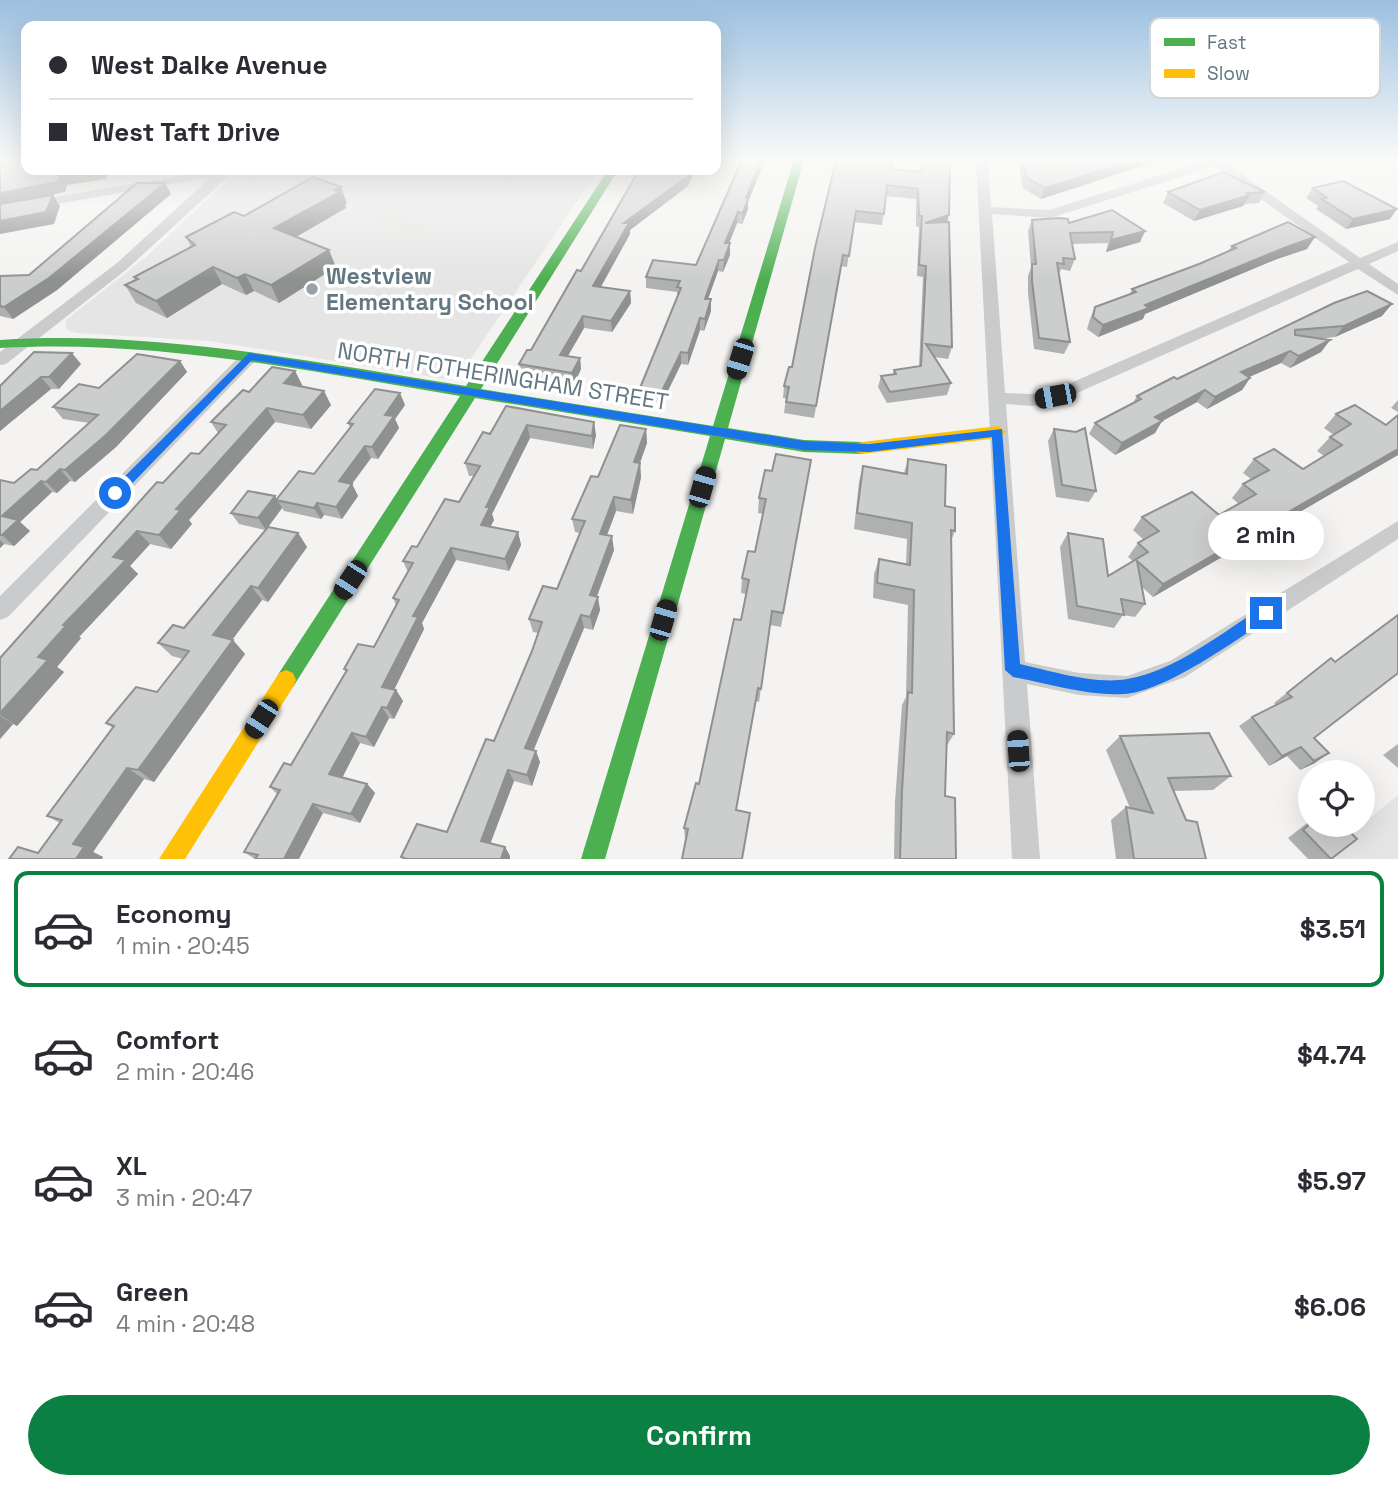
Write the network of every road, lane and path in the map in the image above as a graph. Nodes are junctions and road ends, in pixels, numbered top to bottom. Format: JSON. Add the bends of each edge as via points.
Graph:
{"nodes":[{"id":1,"x":61,"y":200,"type":"edge"},
{"id":2,"x":195,"y":200,"type":"edge"},
{"id":3,"x":594,"y":200,"type":"edge"},
{"id":4,"x":787,"y":200,"type":"edge"},
{"id":5,"x":985,"y":200,"type":"edge"},
{"id":6,"x":1093,"y":200,"type":"edge"},
{"id":7,"x":1272,"y":200,"type":"edge"},
{"id":8,"x":986,"y":210,"type":"junction"},
{"id":9,"x":0,"y":211,"type":"edge"},
{"id":10,"x":1398,"y":246,"type":"edge"},
{"id":11,"x":1359,"y":263,"type":"junction"},
{"id":12,"x":1398,"y":291,"type":"edge"},
{"id":13,"x":23,"y":343,"type":"junction"},
{"id":14,"x":0,"y":344,"type":"edge"},
{"id":15,"x":249,"y":357,"type":"junction"},
{"id":16,"x":0,"y":360,"type":"edge"},
{"id":17,"x":470,"y":394,"type":"junction"},
{"id":18,"x":997,"y":398,"type":"junction"},
{"id":19,"x":998,"y":432,"type":"junction"},
{"id":20,"x":717,"y":434,"type":"junction"},
{"id":21,"x":1398,"y":529,"type":"edge"},
{"id":22,"x":0,"y":610,"type":"edge"},
{"id":23,"x":1013,"y":670,"type":"junction"},
{"id":24,"x":172,"y":859,"type":"edge"},
{"id":25,"x":593,"y":859,"type":"edge"},
{"id":26,"x":1026,"y":859,"type":"edge"}],
"edges":[{"from":1,"to":9,"type":"street"},
{"from":2,"to":13,"type":"street","via":[[122,266]]},
{"from":3,"to":17,"type":"street"},
{"from":4,"to":20,"type":"street"},
{"from":5,"to":8,"type":"street"},
{"from":6,"to":8,"type":"street","via":[[1050,214]]},
{"from":7,"to":11,"type":"street"},
{"from":8,"to":18,"type":"street"},
{"from":10,"to":11,"type":"street"},
{"from":11,"to":12,"type":"street"},
{"from":11,"to":18,"type":"street","via":[[1055,396]]},
{"from":13,"to":14,"type":"street","name":"NORTH FOTHERINGHAM STREET"},
{"from":13,"to":15,"type":"street","name":"NORTH FOTHERINGHAM STREET","via":[[102,343]]},
{"from":13,"to":16,"type":"street"},
{"from":15,"to":17,"type":"street","name":"NORTH FOTHERINGHAM STREET"},
{"from":15,"to":22,"type":"street"},
{"from":17,"to":20,"type":"street","name":"NORTH FOTHERINGHAM STREET"},
{"from":17,"to":24,"type":"street"},
{"from":18,"to":19,"type":"street"},
{"from":19,"to":20,"type":"street","name":"NORTH FOTHERINGHAM STREET","via":[[869,448],[804,446]]},
{"from":19,"to":23,"type":"street"},
{"from":20,"to":25,"type":"street"},
{"from":21,"to":23,"type":"street","via":[[1177,669],[1126,687],[1079,684]]},
{"from":23,"to":26,"type":"street"}]}
